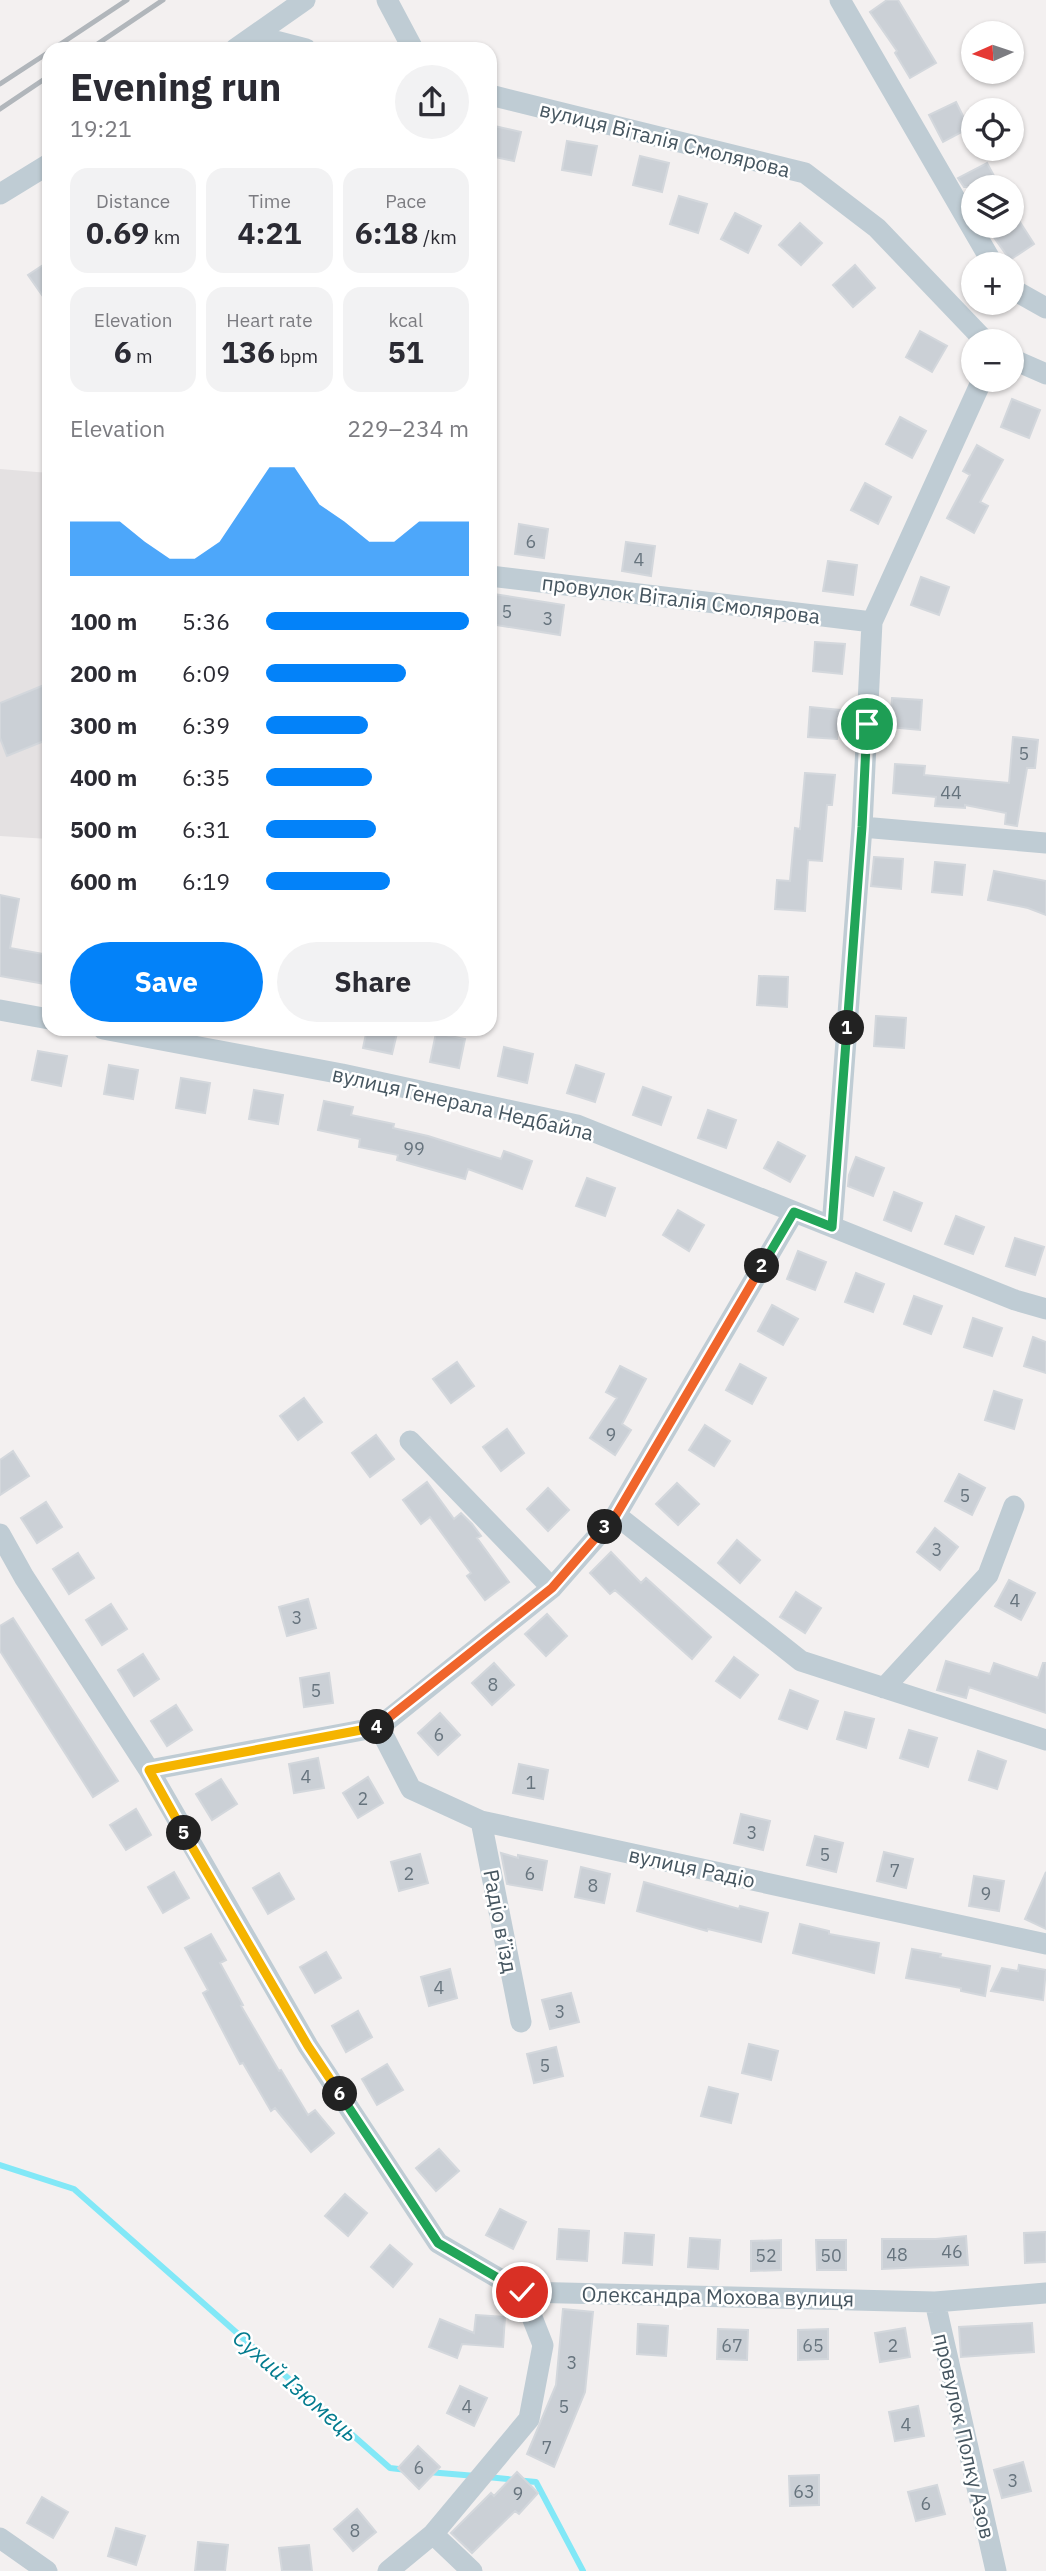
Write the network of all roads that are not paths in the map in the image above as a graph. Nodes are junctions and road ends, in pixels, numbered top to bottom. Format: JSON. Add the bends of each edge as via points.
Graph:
{"nodes":[{"id":1,"x":305,"y":0,"type":"edge"},
{"id":2,"x":387,"y":0,"type":"edge"},
{"id":3,"x":840,"y":0,"type":"edge"},
{"id":4,"x":256,"y":36,"type":"junction"},
{"id":5,"x":246,"y":42,"type":"edge"},
{"id":6,"x":279,"y":42,"type":"edge"},
{"id":7,"x":409,"y":42,"type":"edge"},
{"id":8,"x":497,"y":97,"type":"edge"},
{"id":9,"x":42,"y":168,"type":"edge"},
{"id":10,"x":0,"y":194,"type":"edge"},
{"id":11,"x":986,"y":252,"type":"edge"},
{"id":12,"x":1024,"y":296,"type":"edge"},
{"id":13,"x":1046,"y":308,"type":"edge"},
{"id":14,"x":974,"y":329,"type":"edge"},
{"id":15,"x":1024,"y":364,"type":"edge"},
{"id":16,"x":1046,"y":374,"type":"edge"},
{"id":17,"x":977,"y":392,"type":"edge"},
{"id":18,"x":497,"y":577,"type":"edge"},
{"id":19,"x":872,"y":622,"type":"junction"},
{"id":20,"x":862,"y":827,"type":"junction"},
{"id":21,"x":1046,"y":842,"type":"edge"},
{"id":22,"x":0,"y":1010,"type":"edge"},
{"id":23,"x":42,"y":1018,"type":"edge"},
{"id":24,"x":140,"y":1036,"type":"edge"},
{"id":25,"x":794,"y":1212,"type":"junction"},
{"id":26,"x":832,"y":1227,"type":"junction"},
{"id":27,"x":1046,"y":1309,"type":"edge"},
{"id":28,"x":410,"y":1441,"type":"dead end"},
{"id":29,"x":1014,"y":1506,"type":"dead end"},
{"id":30,"x":616,"y":1515,"type":"junction"},
{"id":31,"x":0,"y":1534,"type":"edge"},
{"id":32,"x":552,"y":1588,"type":"junction"},
{"id":33,"x":884,"y":1688,"type":"junction"},
{"id":34,"x":379,"y":1727,"type":"junction"},
{"id":35,"x":1046,"y":1740,"type":"edge"},
{"id":36,"x":149,"y":1770,"type":"junction"},
{"id":37,"x":481,"y":1821,"type":"junction"},
{"id":38,"x":1046,"y":1944,"type":"edge"},
{"id":39,"x":521,"y":2022,"type":"dead end"},
{"id":40,"x":522,"y":2292,"type":"junction"},
{"id":41,"x":1046,"y":2293,"type":"edge"},
{"id":42,"x":935,"y":2302,"type":"junction"},
{"id":43,"x":433,"y":2534,"type":"junction"},
{"id":44,"x":0,"y":2538,"type":"edge"},
{"id":45,"x":47,"y":2571,"type":"edge"},
{"id":46,"x":388,"y":2571,"type":"edge"},
{"id":47,"x":472,"y":2571,"type":"edge"},
{"id":48,"x":996,"y":2571,"type":"edge"}],
"edges":[{"from":1,"to":4,"type":"street"},
{"from":2,"to":7,"type":"street"},
{"from":3,"to":11,"type":"street"},
{"from":4,"to":5,"type":"street"},
{"from":4,"to":6,"type":"street"},
{"from":8,"to":14,"type":"street","name":"вулиця Віталія Смолярова","via":[[805,173],[877,228]]},
{"from":9,"to":10,"type":"street"},
{"from":12,"to":13,"type":"street"},
{"from":15,"to":16,"type":"street"},
{"from":17,"to":19,"type":"street"},
{"from":18,"to":19,"type":"street","name":"провулок Віталія Смолярова"},
{"from":19,"to":20,"type":"street"},
{"from":20,"to":21,"type":"street"},
{"from":20,"to":26,"type":"street"},
{"from":22,"to":23,"type":"street"},
{"from":24,"to":25,"type":"street","name":"вулиця Генерала Недбайла","via":[[577,1125]]},
{"from":25,"to":26,"type":"street","name":"вулиця Генерала Недбайла"},
{"from":25,"to":30,"type":"street"},
{"from":26,"to":27,"type":"street","name":"вулиця Генерала Недбайла"},
{"from":28,"to":32,"type":"street"},
{"from":29,"to":33,"type":"street","via":[[988,1575]]},
{"from":30,"to":32,"type":"street"},
{"from":30,"to":33,"type":"street","via":[[801,1661]]},
{"from":31,"to":36,"type":"street","name":"Олександра Мохова вулиця"},
{"from":32,"to":34,"type":"street"},
{"from":33,"to":35,"type":"street"},
{"from":34,"to":36,"type":"street"},
{"from":34,"to":37,"type":"street","name":"вулиця Радіо","via":[[411,1789]]},
{"from":36,"to":40,"type":"street","name":"Олександра Мохова вулиця","via":[[308,2046],[438,2243]]},
{"from":37,"to":38,"type":"street","name":"вулиця Радіо"},
{"from":37,"to":39,"type":"street","name":"Радіо в’їзд"},
{"from":40,"to":42,"type":"street","name":"Олександра Мохова вулиця"},
{"from":40,"to":43,"type":"street","via":[[543,2345],[529,2419]]},
{"from":41,"to":42,"type":"street","name":"Олександра Мохова вулиця"},
{"from":42,"to":48,"type":"street","name":"провулок Полку Азов"},
{"from":43,"to":46,"type":"street"},
{"from":43,"to":47,"type":"street"},
{"from":44,"to":45,"type":"street"}]}
